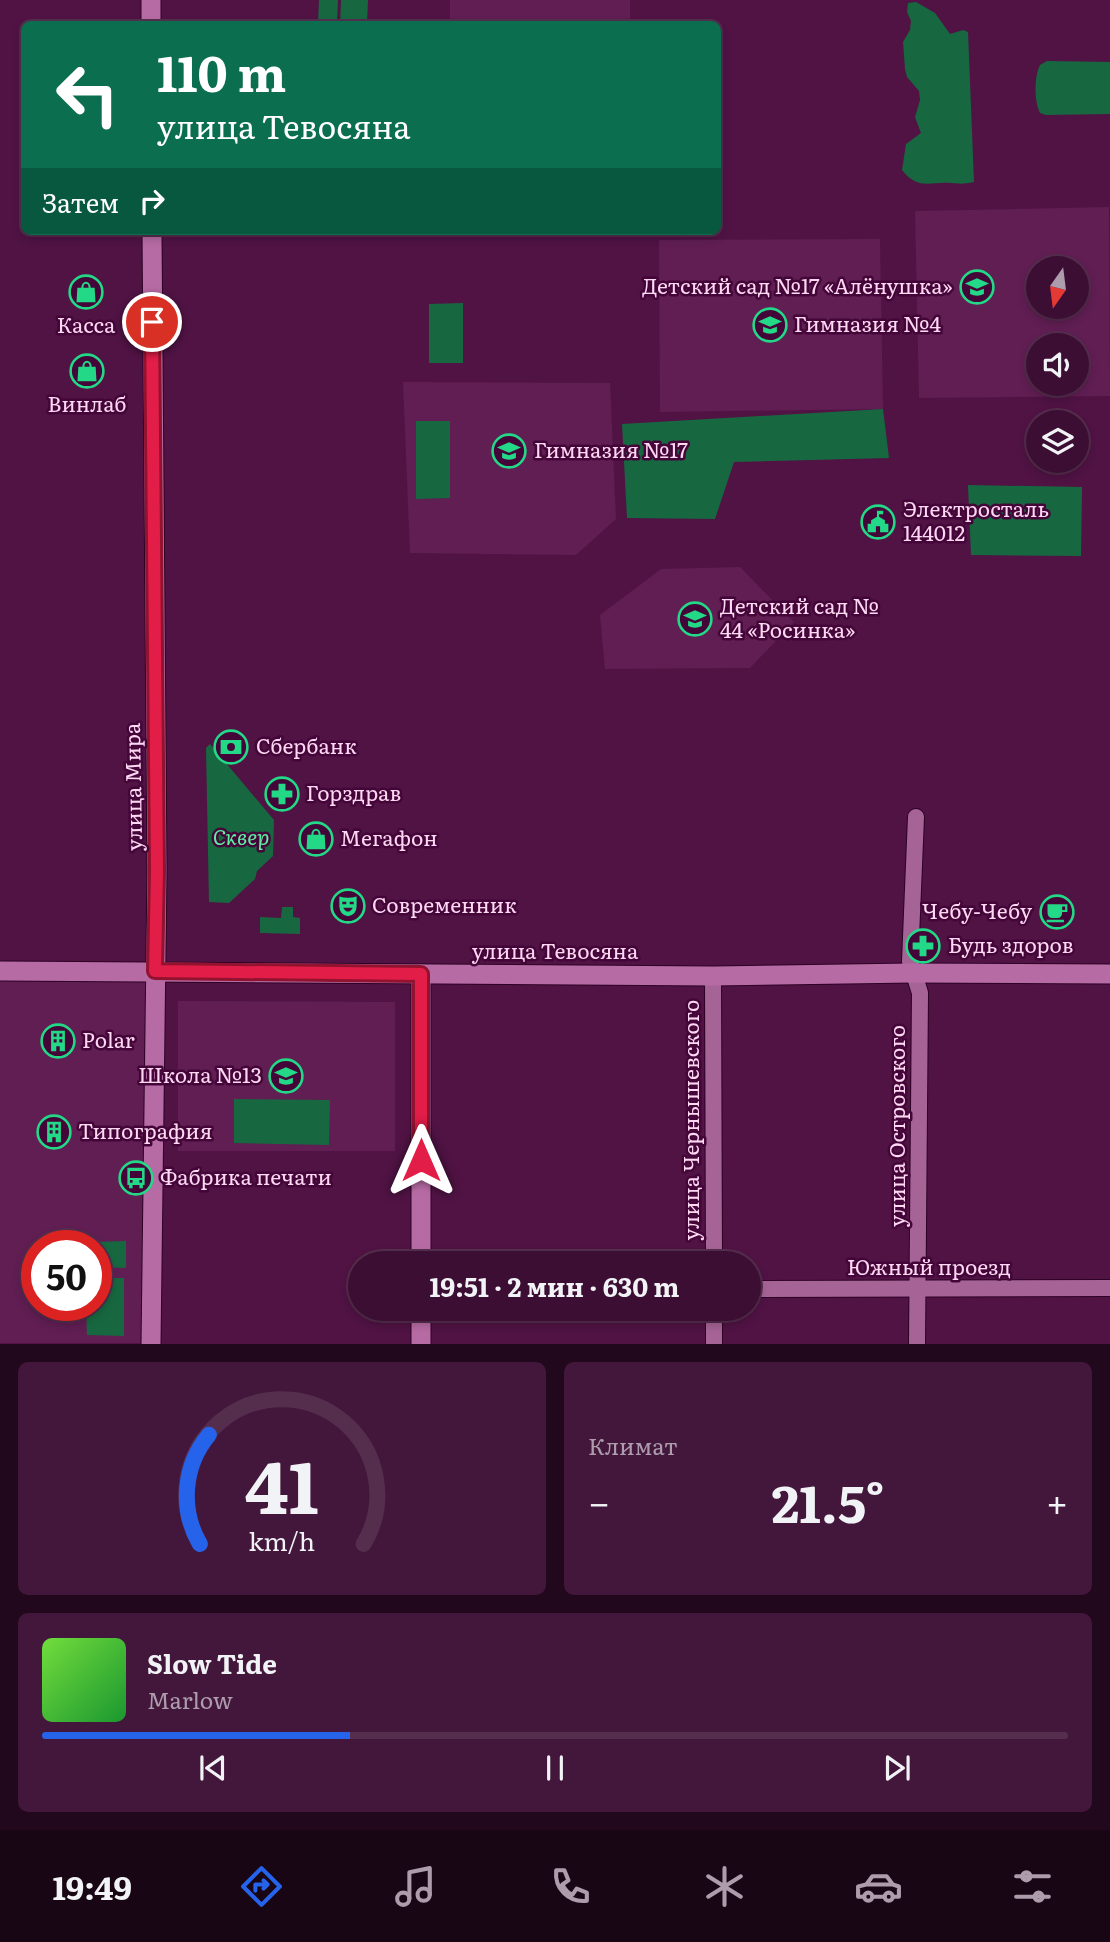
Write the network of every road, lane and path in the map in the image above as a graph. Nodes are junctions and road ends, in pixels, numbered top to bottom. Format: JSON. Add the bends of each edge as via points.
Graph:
{"nodes":[{"id":1,"x":150,"y":0,"type":"edge"},
{"id":2,"x":151,"y":21,"type":"edge"},
{"id":3,"x":152,"y":235,"type":"edge"},
{"id":4,"x":916,"y":817,"type":"dead end"},
{"id":5,"x":0,"y":971,"type":"edge"},
{"id":6,"x":155,"y":971,"type":"junction"},
{"id":7,"x":912,"y":973,"type":"junction"},
{"id":8,"x":421,"y":974,"type":"junction"},
{"id":9,"x":1110,"y":974,"type":"edge"},
{"id":10,"x":713,"y":976,"type":"junction"},
{"id":11,"x":421,"y":1251,"type":"edge"},
{"id":12,"x":714,"y":1251,"type":"edge"},
{"id":13,"x":1110,"y":1288,"type":"edge"},
{"id":14,"x":761,"y":1289,"type":"edge"},
{"id":15,"x":919,"y":1289,"type":"junction"},
{"id":16,"x":421,"y":1321,"type":"edge"},
{"id":17,"x":714,"y":1321,"type":"edge"},
{"id":18,"x":151,"y":1343,"type":"edge"},
{"id":19,"x":421,"y":1343,"type":"edge"},
{"id":20,"x":714,"y":1343,"type":"edge"},
{"id":21,"x":917,"y":1343,"type":"edge"}],
"edges":[{"from":1,"to":2,"type":"main road"},
{"from":3,"to":6,"type":"main road","name":"улица Мира"},
{"from":4,"to":7,"type":"street"},
{"from":5,"to":6,"type":"main road","name":"улица Тевосяна"},
{"from":6,"to":8,"type":"main road","name":"улица Тевосяна"},
{"from":6,"to":18,"type":"main road","name":"улица Мира"},
{"from":7,"to":9,"type":"main road","name":"улица Тевосяна"},
{"from":7,"to":10,"type":"main road","name":"улица Тевосяна"},
{"from":7,"to":15,"type":"street","name":"улица Островского","via":[[920,993]]},
{"from":8,"to":10,"type":"main road","name":"улица Тевосяна"},
{"from":8,"to":11,"type":"main road"},
{"from":10,"to":12,"type":"street","name":"улица Чернышевского"},
{"from":13,"to":15,"type":"street","name":"Южный проезд"},
{"from":14,"to":15,"type":"street","name":"Южный проезд"},
{"from":15,"to":21,"type":"street","name":"улица Островского"},
{"from":16,"to":19,"type":"main road"},
{"from":17,"to":20,"type":"street"}]}
